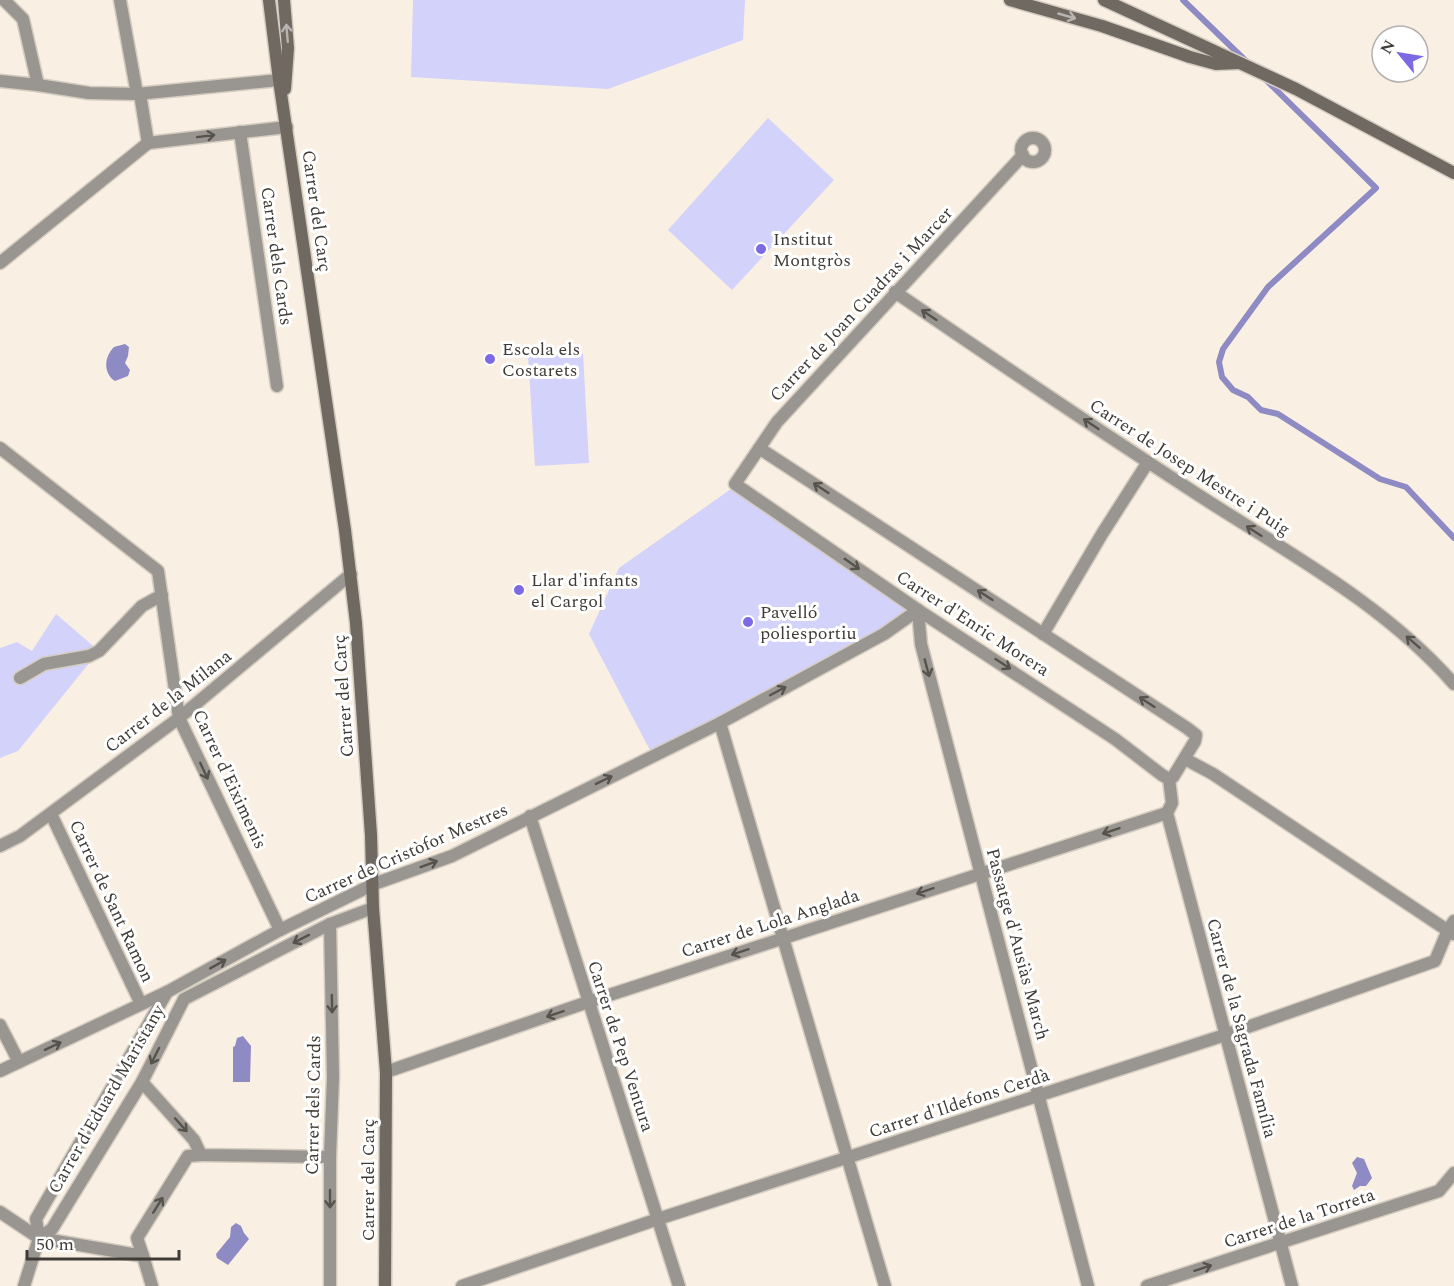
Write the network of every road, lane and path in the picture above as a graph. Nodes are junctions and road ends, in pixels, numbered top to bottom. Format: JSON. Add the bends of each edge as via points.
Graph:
{"nodes":[{"id":1,"x":4,"y":0,"type":"edge"},
{"id":2,"x":120,"y":0,"type":"edge"},
{"id":3,"x":269,"y":0,"type":"edge"},
{"id":4,"x":284,"y":0,"type":"edge"},
{"id":5,"x":1010,"y":0,"type":"edge"},
{"id":6,"x":1104,"y":0,"type":"edge"},
{"id":7,"x":1243,"y":63,"type":"junction"},
{"id":8,"x":279,"y":80,"type":"junction"},
{"id":9,"x":0,"y":81,"type":"edge"},
{"id":10,"x":38,"y":85,"type":"junction"},
{"id":11,"x":139,"y":94,"type":"junction"},
{"id":12,"x":284,"y":108,"type":"junction"},
{"id":13,"x":287,"y":127,"type":"junction"},
{"id":14,"x":240,"y":132,"type":"junction"},
{"id":15,"x":148,"y":143,"type":"junction"},
{"id":16,"x":1023,"y":155,"type":"dead end"},
{"id":17,"x":1454,"y":173,"type":"edge"},
{"id":18,"x":0,"y":263,"type":"edge"},
{"id":19,"x":895,"y":292,"type":"junction"},
{"id":20,"x":277,"y":386,"type":"dead end"},
{"id":21,"x":0,"y":448,"type":"edge"},
{"id":22,"x":759,"y":448,"type":"junction"},
{"id":23,"x":1148,"y":462,"type":"junction"},
{"id":24,"x":735,"y":484,"type":"joint"},
{"id":25,"x":351,"y":574,"type":"junction"},
{"id":26,"x":162,"y":595,"type":"junction"},
{"id":27,"x":918,"y":610,"type":"junction"},
{"id":28,"x":1044,"y":634,"type":"junction"},
{"id":29,"x":20,"y":678,"type":"dead end"},
{"id":30,"x":1454,"y":684,"type":"edge"},
{"id":31,"x":179,"y":718,"type":"junction"},
{"id":32,"x":720,"y":723,"type":"junction"},
{"id":33,"x":1185,"y":759,"type":"junction"},
{"id":34,"x":1169,"y":779,"type":"junction"},
{"id":35,"x":1167,"y":813,"type":"junction"},
{"id":36,"x":51,"y":814,"type":"junction"},
{"id":37,"x":530,"y":816,"type":"junction"},
{"id":38,"x":0,"y":846,"type":"edge"},
{"id":39,"x":981,"y":873,"type":"junction"},
{"id":40,"x":374,"y":884,"type":"junction"},
{"id":41,"x":373,"y":908,"type":"junction"},
{"id":42,"x":330,"y":924,"type":"junction"},
{"id":43,"x":1452,"y":928,"type":"edge"},
{"id":44,"x":280,"y":930,"type":"junction"},
{"id":45,"x":783,"y":938,"type":"junction"},
{"id":46,"x":167,"y":992,"type":"junction"},
{"id":47,"x":588,"y":1002,"type":"junction"},
{"id":48,"x":141,"y":1004,"type":"junction"},
{"id":49,"x":0,"y":1025,"type":"edge"},
{"id":50,"x":1225,"y":1035,"type":"junction"},
{"id":51,"x":19,"y":1062,"type":"junction"},
{"id":52,"x":0,"y":1071,"type":"edge"},
{"id":53,"x":386,"y":1072,"type":"junction"},
{"id":54,"x":142,"y":1082,"type":"junction"},
{"id":55,"x":1039,"y":1097,"type":"junction"},
{"id":56,"x":201,"y":1155,"type":"junction"},
{"id":57,"x":330,"y":1157,"type":"junction"},
{"id":58,"x":847,"y":1158,"type":"junction"},
{"id":59,"x":1454,"y":1173,"type":"edge"},
{"id":60,"x":0,"y":1212,"type":"edge"},
{"id":61,"x":658,"y":1219,"type":"junction"},
{"id":62,"x":39,"y":1239,"type":"junction"},
{"id":63,"x":1280,"y":1244,"type":"junction"},
{"id":64,"x":143,"y":1256,"type":"junction"},
{"id":65,"x":24,"y":1286,"type":"edge"},
{"id":66,"x":152,"y":1286,"type":"edge"},
{"id":67,"x":330,"y":1286,"type":"edge"},
{"id":68,"x":385,"y":1286,"type":"edge"},
{"id":69,"x":462,"y":1286,"type":"edge"},
{"id":70,"x":679,"y":1286,"type":"edge"},
{"id":71,"x":885,"y":1286,"type":"edge"},
{"id":72,"x":1088,"y":1286,"type":"edge"},
{"id":73,"x":1147,"y":1286,"type":"edge"},
{"id":74,"x":1292,"y":1286,"type":"edge"}],
"edges":[{"from":1,"to":10,"type":"street","via":[[23,19]]},
{"from":2,"to":11,"type":"street"},
{"from":3,"to":8,"type":"street","name":"Carrer del Carç"},
{"from":12,"to":4,"type":"street","name":"Carrer del Carç","one_way":true,"via":[[288,48]]},
{"from":5,"to":7,"type":"street","one_way":true,"via":[[1190,57],[1216,64]]},
{"from":6,"to":7,"type":"street"},
{"from":7,"to":17,"type":"street"},
{"from":8,"to":11,"type":"street"},
{"from":8,"to":12,"type":"street","name":"Carrer del Carç"},
{"from":9,"to":10,"type":"street"},
{"from":10,"to":11,"type":"street","via":[[89,93]]},
{"from":11,"to":15,"type":"street"},
{"from":12,"to":13,"type":"street","name":"Carrer del Carç"},
{"from":13,"to":14,"type":"street"},
{"from":13,"to":25,"type":"street","name":"Carrer del Carç"},
{"from":15,"to":14,"type":"street","one_way":true},
{"from":14,"to":20,"type":"street","name":"Carrer dels Cards"},
{"from":15,"to":18,"type":"street"},
{"from":16,"to":19,"type":"street","name":"Carrer de Joan Cuadras i Marcer"},
{"from":19,"to":22,"type":"street","name":"Carrer de Joan Cuadras i Marcer","via":[[777,422]]},
{"from":23,"to":19,"type":"street","name":"Carrer de Josep Mestre i Puig","one_way":true},
{"from":21,"to":26,"type":"street","name":"Carrer d'Eiximenis","via":[[154,567]]},
{"from":22,"to":24,"type":"street","name":"Carrer de Joan Cuadras i Marcer"},
{"from":28,"to":22,"type":"street","name":"Carrer d'Enric Morera","one_way":true},
{"from":23,"to":28,"type":"street"},
{"from":30,"to":23,"type":"street","name":"Carrer de Josep Mestre i Puig","one_way":true,"via":[[1417,645],[1363,601]]},
{"from":24,"to":27,"type":"street","name":"Carrer d'Enric Morera","one_way":true},
{"from":25,"to":31,"type":"street","name":"Carrer de la Milana"},
{"from":25,"to":40,"type":"street","name":"Carrer del Carç"},
{"from":26,"to":29,"type":"street","via":[[142,606],[99,651],[44,664]]},
{"from":26,"to":31,"type":"street","name":"Carrer d'Eiximenis"},
{"from":32,"to":27,"type":"street","name":"Carrer de Cristòfor Mestres","one_way":true,"via":[[884,634]]},
{"from":27,"to":34,"type":"street","name":"Carrer d'Enric Morera","one_way":true,"via":[[1115,739]]},
{"from":27,"to":39,"type":"street","name":"Passatge d'Ausiàs March","one_way":true,"via":[[921,644]]},
{"from":33,"to":28,"type":"street","name":"Carrer d'Enric Morera","one_way":true,"via":[[1196,735]]},
{"from":31,"to":36,"type":"street","name":"Carrer de la Milana"},
{"from":31,"to":44,"type":"street","name":"Carrer d'Eiximenis","one_way":true},
{"from":37,"to":32,"type":"street","name":"Carrer de Cristòfor Mestres","one_way":true},
{"from":32,"to":45,"type":"street"},
{"from":33,"to":34,"type":"street","name":"Carrer d'Enric Morera"},
{"from":33,"to":43,"type":"street"},
{"from":34,"to":35,"type":"street","name":"Carrer de la Sagrada Família","via":[[1172,803]]},
{"from":35,"to":39,"type":"street","name":"Carrer de Lola Anglada","one_way":true},
{"from":35,"to":50,"type":"street","name":"Carrer de la Sagrada Família"},
{"from":36,"to":38,"type":"street","name":"Carrer de la Milana"},
{"from":36,"to":48,"type":"street","name":"Carrer de Sant Ramon"},
{"from":40,"to":37,"type":"street","name":"Carrer de Cristòfor Mestres","one_way":true,"via":[[452,856]]},
{"from":37,"to":47,"type":"street","name":"Carrer de Pep Ventura"},
{"from":39,"to":45,"type":"street","name":"Carrer de Lola Anglada","one_way":true},
{"from":39,"to":55,"type":"street","name":"Passatge d'Ausiàs March"},
{"from":40,"to":41,"type":"street","name":"Carrer del Carç"},
{"from":40,"to":44,"type":"street","name":"Carrer de Cristòfor Mestres"},
{"from":41,"to":42,"type":"street","name":"Carrer d'Eduard Maristany"},
{"from":41,"to":53,"type":"street","name":"Carrer del Carç"},
{"from":42,"to":54,"type":"street","name":"Carrer d'Eduard Maristany","one_way":true,"via":[[184,999]]},
{"from":42,"to":57,"type":"street","name":"Carrer dels Cards","one_way":true},
{"from":43,"to":50,"type":"street","name":"Carrer d'Ildefons Cerdà","via":[[1435,961]]},
{"from":46,"to":44,"type":"street","name":"Carrer de Cristòfor Mestres","one_way":true},
{"from":45,"to":47,"type":"street","name":"Carrer de Lola Anglada","one_way":true},
{"from":45,"to":58,"type":"street"},
{"from":46,"to":48,"type":"street","name":"Carrer de Cristòfor Mestres"},
{"from":46,"to":62,"type":"street","name":"Carrer d'Eduard Maristany","via":[[36,1219]]},
{"from":47,"to":53,"type":"street","name":"Carrer de Lola Anglada","one_way":true},
{"from":47,"to":61,"type":"street","name":"Carrer de Pep Ventura"},
{"from":51,"to":48,"type":"street","name":"Carrer de Cristòfor Mestres","one_way":true},
{"from":49,"to":51,"type":"street"},
{"from":50,"to":55,"type":"street","name":"Carrer d'Ildefons Cerdà"},
{"from":50,"to":63,"type":"street","name":"Carrer de la Sagrada Família"},
{"from":51,"to":52,"type":"street","name":"Carrer de Cristòfor Mestres"},
{"from":53,"to":68,"type":"street","name":"Carrer del Carç"},
{"from":54,"to":56,"type":"street","one_way":true,"via":[[194,1140]]},
{"from":54,"to":62,"type":"street","name":"Carrer d'Eduard Maristany","via":[[52,1229]]},
{"from":55,"to":58,"type":"street","name":"Carrer d'Ildefons Cerdà"},
{"from":55,"to":72,"type":"street","name":"Passatge d'Ausiàs March"},
{"from":56,"to":57,"type":"street"},
{"from":64,"to":56,"type":"street","one_way":true,"via":[[137,1238],[188,1156]]},
{"from":57,"to":67,"type":"street","name":"Carrer dels Cards","one_way":true},
{"from":58,"to":61,"type":"street","name":"Carrer d'Ildefons Cerdà"},
{"from":58,"to":71,"type":"street"},
{"from":59,"to":63,"type":"street","name":"Carrer de la Torreta","via":[[1439,1191]]},
{"from":60,"to":62,"type":"street"},
{"from":61,"to":69,"type":"street","name":"Carrer d'Ildefons Cerdà"},
{"from":61,"to":70,"type":"street","name":"Carrer de Pep Ventura"},
{"from":62,"to":64,"type":"street"},
{"from":62,"to":65,"type":"street","name":"Carrer d'Eduard Maristany"},
{"from":73,"to":63,"type":"street","name":"Carrer de la Torreta","one_way":true},
{"from":63,"to":74,"type":"street","name":"Carrer de la Sagrada Família"},
{"from":64,"to":66,"type":"street"}]}
